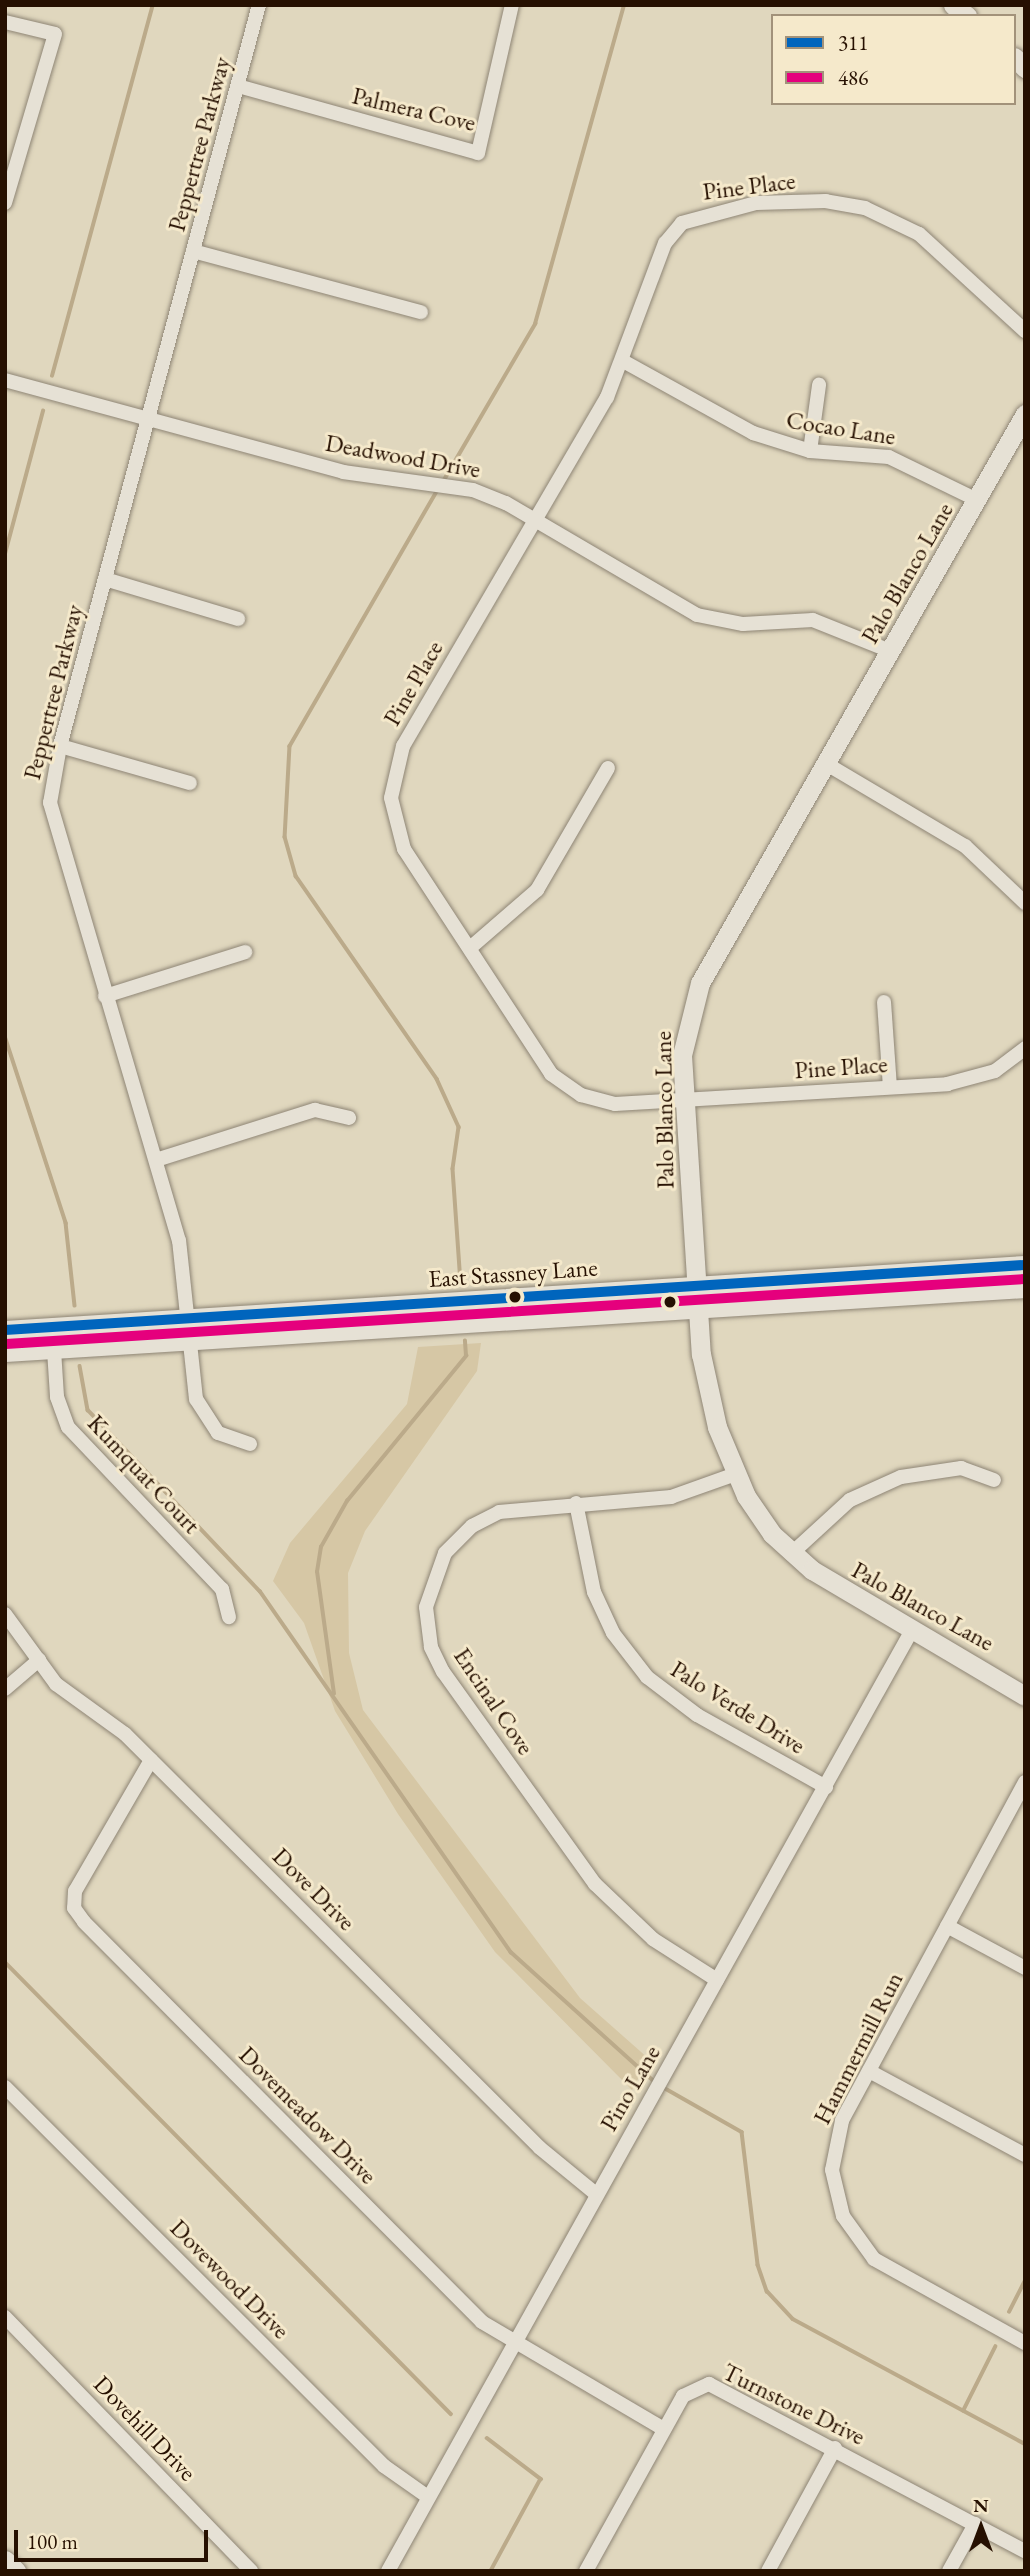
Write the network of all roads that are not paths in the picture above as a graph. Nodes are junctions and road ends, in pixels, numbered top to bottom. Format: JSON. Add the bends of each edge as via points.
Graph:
{"nodes":[{"id":1,"x":259,"y":5,"type":"edge"},
{"id":2,"x":512,"y":5,"type":"edge"},
{"id":3,"x":5,"y":22,"type":"edge"},
{"id":4,"x":238,"y":86,"type":"junction"},
{"id":5,"x":5,"y":203,"type":"edge"},
{"id":6,"x":193,"y":251,"type":"junction"},
{"id":7,"x":421,"y":312,"type":"dead end"},
{"id":8,"x":1025,"y":331,"type":"edge"},
{"id":9,"x":623,"y":361,"type":"junction"},
{"id":10,"x":5,"y":380,"type":"edge"},
{"id":11,"x":819,"y":385,"type":"dead end"},
{"id":12,"x":1025,"y":414,"type":"edge"},
{"id":13,"x":148,"y":419,"type":"junction"},
{"id":14,"x":810,"y":451,"type":"junction"},
{"id":15,"x":976,"y":500,"type":"junction"},
{"id":16,"x":535,"y":520,"type":"junction"},
{"id":17,"x":105,"y":579,"type":"junction"},
{"id":18,"x":238,"y":619,"type":"dead end"},
{"id":19,"x":890,"y":651,"type":"junction"},
{"id":20,"x":60,"y":746,"type":"junction"},
{"id":21,"x":825,"y":763,"type":"junction"},
{"id":22,"x":608,"y":768,"type":"dead end"},
{"id":23,"x":190,"y":783,"type":"dead end"},
{"id":24,"x":1025,"y":903,"type":"edge"},
{"id":25,"x":470,"y":948,"type":"junction"},
{"id":26,"x":245,"y":952,"type":"dead end"},
{"id":27,"x":105,"y":996,"type":"junction"},
{"id":28,"x":884,"y":1002,"type":"dead end"},
{"id":29,"x":1025,"y":1048,"type":"edge"},
{"id":30,"x":890,"y":1087,"type":"junction"},
{"id":31,"x":684,"y":1100,"type":"junction"},
{"id":32,"x":349,"y":1118,"type":"dead end"},
{"id":33,"x":156,"y":1160,"type":"junction"},
{"id":34,"x":1025,"y":1265,"type":"edge"},
{"id":35,"x":696,"y":1286,"type":"junction"},
{"id":36,"x":1025,"y":1287,"type":"edge"},
{"id":37,"x":697,"y":1309,"type":"junction"},
{"id":38,"x":187,"y":1319,"type":"junction"},
{"id":39,"x":5,"y":1330,"type":"edge"},
{"id":40,"x":188,"y":1341,"type":"junction"},
{"id":41,"x":60,"y":1349,"type":"junction"},
{"id":42,"x":5,"y":1353,"type":"edge"},
{"id":43,"x":250,"y":1444,"type":"dead end"},
{"id":44,"x":736,"y":1474,"type":"junction"},
{"id":45,"x":993,"y":1480,"type":"dead end"},
{"id":46,"x":576,"y":1503,"type":"junction"},
{"id":47,"x":791,"y":1554,"type":"junction"},
{"id":48,"x":5,"y":1614,"type":"edge"},
{"id":49,"x":229,"y":1617,"type":"dead end"},
{"id":50,"x":913,"y":1628,"type":"junction"},
{"id":51,"x":39,"y":1660,"type":"junction"},
{"id":52,"x":5,"y":1689,"type":"edge"},
{"id":53,"x":1025,"y":1696,"type":"edge"},
{"id":54,"x":151,"y":1760,"type":"junction"},
{"id":55,"x":1025,"y":1782,"type":"edge"},
{"id":56,"x":826,"y":1787,"type":"junction"},
{"id":57,"x":947,"y":1926,"type":"junction"},
{"id":58,"x":1025,"y":1968,"type":"edge"},
{"id":59,"x":717,"y":1980,"type":"junction"},
{"id":60,"x":869,"y":2071,"type":"junction"},
{"id":61,"x":5,"y":2087,"type":"edge"},
{"id":62,"x":1025,"y":2155,"type":"edge"},
{"id":63,"x":596,"y":2194,"type":"junction"},
{"id":64,"x":5,"y":2318,"type":"edge"},
{"id":65,"x":512,"y":2343,"type":"junction"},
{"id":66,"x":1025,"y":2343,"type":"edge"},
{"id":67,"x":664,"y":2429,"type":"junction"},
{"id":68,"x":835,"y":2448,"type":"junction"},
{"id":69,"x":428,"y":2497,"type":"junction"},
{"id":70,"x":975,"y":2524,"type":"junction"},
{"id":71,"x":1025,"y":2551,"type":"edge"},
{"id":72,"x":5,"y":2560,"type":"edge"},
{"id":73,"x":16,"y":2571,"type":"edge"},
{"id":74,"x":251,"y":2571,"type":"edge"},
{"id":75,"x":388,"y":2571,"type":"edge"},
{"id":76,"x":586,"y":2571,"type":"edge"},
{"id":77,"x":768,"y":2571,"type":"edge"},
{"id":78,"x":949,"y":2571,"type":"edge"}],
"edges":[{"from":1,"to":4,"type":"street","name":"Peppertree Parkway"},
{"from":2,"to":4,"type":"street","name":"Palmera Cove","via":[[478,153]]},
{"from":3,"to":5,"type":"street","via":[[55,34]]},
{"from":4,"to":6,"type":"street","name":"Peppertree Parkway"},
{"from":6,"to":7,"type":"street"},
{"from":6,"to":13,"type":"street","name":"Peppertree Parkway"},
{"from":8,"to":9,"type":"street","name":"Pine Place","via":[[985,300],[935,246],[893,219],[826,201],[755,203],[699,214],[672,232]]},
{"from":9,"to":14,"type":"street","name":"Cocao Lane","via":[[753,433]]},
{"from":9,"to":16,"type":"street","name":"Pine Place"},
{"from":10,"to":13,"type":"street","name":"Deadwood Drive"},
{"from":11,"to":14,"type":"street"},
{"from":12,"to":15,"type":"main road","name":"Palo Blanco Lane"},
{"from":13,"to":16,"type":"street","name":"Deadwood Drive","via":[[343,472],[489,495]]},
{"from":13,"to":17,"type":"street","name":"Peppertree Parkway"},
{"from":14,"to":15,"type":"street","name":"Cocao Lane","via":[[889,457]]},
{"from":15,"to":19,"type":"main road","name":"Palo Blanco Lane"},
{"from":16,"to":19,"type":"street","name":"Deadwood Drive","via":[[697,615],[743,624],[813,620]]},
{"from":16,"to":25,"type":"street","name":"Pine Place","via":[[403,746],[391,784],[404,849]]},
{"from":17,"to":18,"type":"street"},
{"from":17,"to":20,"type":"street","name":"Peppertree Parkway"},
{"from":19,"to":21,"type":"main road","name":"Palo Blanco Lane"},
{"from":20,"to":23,"type":"street"},
{"from":20,"to":27,"type":"street","name":"Peppertree Parkway","via":[[51,789],[54,831]]},
{"from":21,"to":24,"type":"street","via":[[965,846]]},
{"from":21,"to":31,"type":"main road","name":"Palo Blanco Lane","via":[[692,999],[684,1034]]},
{"from":22,"to":25,"type":"street","via":[[537,890]]},
{"from":25,"to":31,"type":"street","name":"Pine Place","via":[[551,1074],[566,1086],[615,1104]]},
{"from":26,"to":27,"type":"street"},
{"from":27,"to":33,"type":"street","name":"Peppertree Parkway"},
{"from":28,"to":30,"type":"street"},
{"from":29,"to":30,"type":"street","name":"Pine Place","via":[[981,1076]]},
{"from":30,"to":31,"type":"street","name":"Pine Place"},
{"from":31,"to":35,"type":"main road","name":"Palo Blanco Lane"},
{"from":32,"to":33,"type":"street","via":[[315,1110]]},
{"from":33,"to":38,"type":"street","name":"Peppertree Parkway","via":[[179,1241]]},
{"from":34,"to":35,"type":"main road","name":"East Stassney Lane"},
{"from":35,"to":37,"type":"main road","name":"Palo Blanco Lane"},
{"from":35,"to":38,"type":"main road","name":"East Stassney Lane"},
{"from":36,"to":37,"type":"main road","name":"East Stassney Lane"},
{"from":37,"to":40,"type":"main road","name":"East Stassney Lane"},
{"from":37,"to":44,"type":"main road","name":"Palo Blanco Lane","via":[[706,1391]]},
{"from":38,"to":39,"type":"main road","name":"East Stassney Lane"},
{"from":38,"to":40,"type":"street","name":"Peppertree Parkway"},
{"from":40,"to":41,"type":"main road","name":"East Stassney Lane"},
{"from":40,"to":43,"type":"street","name":"Peppertree Parkway","via":[[191,1380],[206,1420],[218,1433]]},
{"from":41,"to":42,"type":"main road","name":"East Stassney Lane"},
{"from":41,"to":49,"type":"street","name":"Kumquat Court","via":[[57,1396],[68,1427],[222,1589]]},
{"from":44,"to":46,"type":"street","name":"Encinal Cove","via":[[685,1495]]},
{"from":44,"to":47,"type":"main road","name":"Palo Blanco Lane","via":[[759,1517]]},
{"from":45,"to":47,"type":"street","via":[[961,1468],[901,1477],[850,1500]]},
{"from":46,"to":56,"type":"street","name":"Palo Verde Drive","via":[[587,1571],[601,1612],[647,1677],[697,1715]]},
{"from":46,"to":59,"type":"street","name":"Encinal Cove","via":[[499,1512],[463,1533],[432,1578],[426,1607],[431,1647],[595,1884],[653,1939]]},
{"from":47,"to":50,"type":"main road","name":"Palo Blanco Lane"},
{"from":48,"to":51,"type":"street","name":"Dove Drive"},
{"from":50,"to":53,"type":"main road","name":"Palo Blanco Lane"},
{"from":50,"to":56,"type":"street","name":"Pino Lane"},
{"from":51,"to":52,"type":"street"},
{"from":51,"to":54,"type":"street","name":"Dove Drive","via":[[71,1698]]},
{"from":54,"to":63,"type":"street","name":"Dove Drive","via":[[540,2148]]},
{"from":54,"to":65,"type":"street","name":"Dovemeadow Drive","via":[[75,1891],[74,1908],[482,2322]]},
{"from":55,"to":57,"type":"street","name":"Hammermill Run"},
{"from":56,"to":59,"type":"street","name":"Pino Lane"},
{"from":57,"to":58,"type":"street"},
{"from":57,"to":60,"type":"street","name":"Hammermill Run"},
{"from":59,"to":63,"type":"street","name":"Pino Lane"},
{"from":60,"to":62,"type":"street"},
{"from":60,"to":66,"type":"street","name":"Hammermill Run","via":[[842,2121],[833,2155],[836,2195],[849,2230],[887,2268]]},
{"from":61,"to":69,"type":"street","name":"Dovewood Drive","via":[[376,2458]]},
{"from":63,"to":65,"type":"street","name":"Pino Lane"},
{"from":64,"to":74,"type":"street","name":"Dovehill Drive"},
{"from":65,"to":67,"type":"street","name":"Dovemeadow Drive"},
{"from":65,"to":69,"type":"street","name":"Pino Lane"},
{"from":67,"to":68,"type":"street","name":"Turnstone Drive","via":[[683,2396],[709,2384]]},
{"from":67,"to":76,"type":"street","name":"Turnstone Drive"},
{"from":68,"to":70,"type":"street","name":"Turnstone Drive"},
{"from":68,"to":77,"type":"street"},
{"from":69,"to":75,"type":"street","name":"Pino Lane"},
{"from":70,"to":71,"type":"street","name":"Turnstone Drive"},
{"from":70,"to":78,"type":"street"},
{"from":72,"to":73,"type":"main road"}]}
